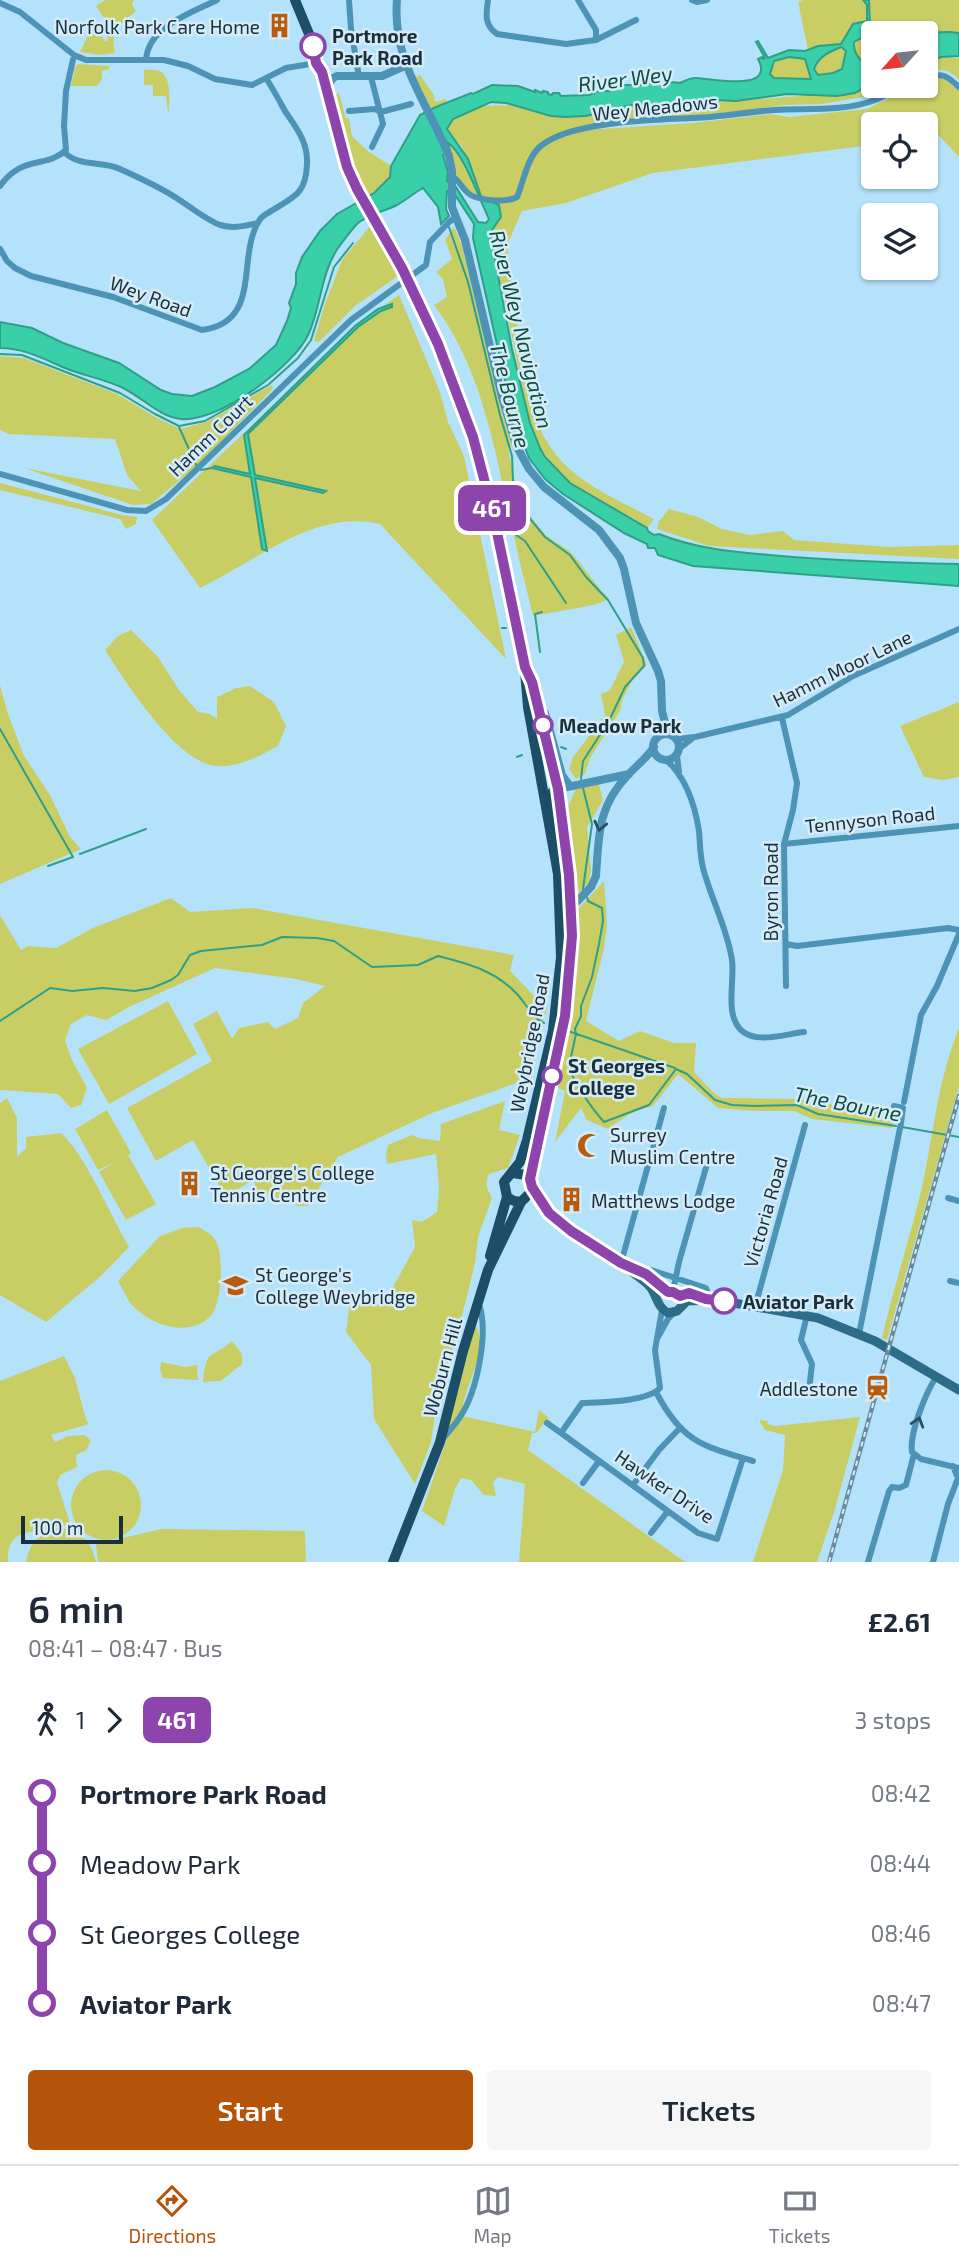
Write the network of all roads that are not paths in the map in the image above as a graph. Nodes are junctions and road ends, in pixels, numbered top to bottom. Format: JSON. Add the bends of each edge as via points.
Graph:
{"nodes":[{"id":1,"x":217,"y":0,"type":"edge"},
{"id":2,"x":295,"y":0,"type":"edge"},
{"id":3,"x":349,"y":0,"type":"edge"},
{"id":4,"x":397,"y":0,"type":"edge"},
{"id":5,"x":488,"y":0,"type":"edge"},
{"id":6,"x":578,"y":0,"type":"edge"},
{"id":7,"x":692,"y":0,"type":"edge"},
{"id":8,"x":707,"y":0,"type":"edge"},
{"id":9,"x":0,"y":3,"type":"edge"},
{"id":10,"x":636,"y":20,"type":"dead end"},
{"id":11,"x":596,"y":40,"type":"junction"},
{"id":12,"x":74,"y":55,"type":"junction"},
{"id":13,"x":145,"y":60,"type":"junction"},
{"id":14,"x":316,"y":63,"type":"junction"},
{"id":15,"x":407,"y":65,"type":"junction"},
{"id":16,"x":938,"y":75,"type":"edge"},
{"id":17,"x":359,"y":77,"type":"junction"},
{"id":18,"x":266,"y":78,"type":"junction"},
{"id":19,"x":371,"y":78,"type":"junction"},
{"id":20,"x":959,"y":87,"type":"edge"},
{"id":21,"x":326,"y":88,"type":"junction"},
{"id":22,"x":878,"y":98,"type":"edge"},
{"id":23,"x":411,"y":104,"type":"dead end"},
{"id":24,"x":378,"y":110,"type":"junction"},
{"id":25,"x":349,"y":111,"type":"dead end"},
{"id":26,"x":372,"y":147,"type":"dead end"},
{"id":27,"x":64,"y":152,"type":"junction"},
{"id":28,"x":452,"y":177,"type":"junction"},
{"id":29,"x":0,"y":186,"type":"edge"},
{"id":30,"x":449,"y":222,"type":"junction"},
{"id":31,"x":258,"y":223,"type":"junction"},
{"id":32,"x":0,"y":249,"type":"edge"},
{"id":33,"x":407,"y":279,"type":"junction"},
{"id":34,"x":0,"y":474,"type":"edge"},
{"id":35,"x":959,"y":629,"type":"edge"},
{"id":36,"x":525,"y":667,"type":"junction"},
{"id":37,"x":532,"y":682,"type":"junction"},
{"id":38,"x":662,"y":711,"type":"junction"},
{"id":39,"x":782,"y":718,"type":"junction"},
{"id":40,"x":672,"y":736,"type":"junction"},
{"id":41,"x":695,"y":737,"type":"junction"},
{"id":42,"x":654,"y":744,"type":"junction"},
{"id":43,"x":678,"y":752,"type":"junction"},
{"id":44,"x":664,"y":759,"type":"junction"},
{"id":45,"x":639,"y":766,"type":"junction"},
{"id":46,"x":629,"y":774,"type":"junction"},
{"id":47,"x":680,"y":774,"type":"junction"},
{"id":48,"x":578,"y":784,"type":"junction"},
{"id":49,"x":558,"y":789,"type":"junction"},
{"id":50,"x":959,"y":826,"type":"edge"},
{"id":51,"x":784,"y":844,"type":"junction"},
{"id":52,"x":558,"y":874,"type":"junction"},
{"id":53,"x":572,"y":907,"type":"junction"},
{"id":54,"x":959,"y":932,"type":"edge"},
{"id":55,"x":786,"y":944,"type":"junction"},
{"id":56,"x":786,"y":986,"type":"dead end"},
{"id":57,"x":804,"y":1032,"type":"dead end"},
{"id":58,"x":904,"y":1102,"type":"dead end"},
{"id":59,"x":894,"y":1106,"type":"dead end"},
{"id":60,"x":664,"y":1108,"type":"dead end"},
{"id":61,"x":805,"y":1125,"type":"dead end"},
{"id":62,"x":709,"y":1157,"type":"dead end"},
{"id":63,"x":513,"y":1173,"type":"junction"},
{"id":64,"x":531,"y":1183,"type":"junction"},
{"id":65,"x":507,"y":1196,"type":"junction"},
{"id":66,"x":948,"y":1198,"type":"dead end"},
{"id":67,"x":524,"y":1200,"type":"junction"},
{"id":68,"x":959,"y":1202,"type":"edge"},
{"id":69,"x":546,"y":1208,"type":"junction"},
{"id":70,"x":622,"y":1263,"type":"junction"},
{"id":71,"x":488,"y":1270,"type":"junction"},
{"id":72,"x":644,"y":1277,"type":"junction"},
{"id":73,"x":676,"y":1279,"type":"junction"},
{"id":74,"x":950,"y":1281,"type":"dead end"},
{"id":75,"x":959,"y":1283,"type":"edge"},
{"id":76,"x":675,"y":1299,"type":"junction"},
{"id":77,"x":708,"y":1299,"type":"junction"},
{"id":78,"x":479,"y":1302,"type":"junction"},
{"id":79,"x":661,"y":1307,"type":"junction"},
{"id":80,"x":755,"y":1307,"type":"junction"},
{"id":81,"x":807,"y":1315,"type":"junction"},
{"id":82,"x":859,"y":1334,"type":"junction"},
{"id":83,"x":655,"y":1342,"type":"junction"},
{"id":84,"x":932,"y":1375,"type":"junction"},
{"id":85,"x":781,"y":1390,"type":"dead end"},
{"id":86,"x":809,"y":1390,"type":"junction"},
{"id":87,"x":826,"y":1390,"type":"dead end"},
{"id":88,"x":959,"y":1390,"type":"edge"},
{"id":89,"x":656,"y":1392,"type":"junction"},
{"id":90,"x":547,"y":1423,"type":"dead end"},
{"id":91,"x":679,"y":1429,"type":"junction"},
{"id":92,"x":561,"y":1433,"type":"junction"},
{"id":93,"x":440,"y":1442,"type":"junction"},
{"id":94,"x":914,"y":1454,"type":"junction"},
{"id":95,"x":743,"y":1458,"type":"junction"},
{"id":96,"x":599,"y":1461,"type":"junction"},
{"id":97,"x":753,"y":1461,"type":"dead end"},
{"id":98,"x":956,"y":1467,"type":"edge"},
{"id":99,"x":583,"y":1483,"type":"dead end"},
{"id":100,"x":957,"y":1484,"type":"edge"},
{"id":101,"x":633,"y":1485,"type":"junction"},
{"id":102,"x":668,"y":1511,"type":"junction"},
{"id":103,"x":651,"y":1533,"type":"dead end"},
{"id":104,"x":393,"y":1562,"type":"edge"},
{"id":105,"x":868,"y":1562,"type":"edge"},
{"id":106,"x":933,"y":1562,"type":"edge"}],
"edges":[{"from":1,"to":13,"type":"street","via":[[160,32]]},
{"from":2,"to":14,"type":"main road","name":"Weybridge Road"},
{"from":3,"to":17,"type":"street"},
{"from":4,"to":15,"type":"street","via":[[397,32]]},
{"from":5,"to":11,"type":"street","via":[[486,21],[497,34],[566,44]]},
{"from":6,"to":11,"type":"street","via":[[596,30]]},
{"from":7,"to":8,"type":"street"},
{"from":9,"to":12,"type":"street","via":[[30,18]]},
{"from":10,"to":11,"type":"street"},
{"from":12,"to":13,"type":"street","via":[[86,60]]},
{"from":12,"to":27,"type":"street","via":[[66,91]]},
{"from":13,"to":18,"type":"street","via":[[177,63],[233,83],[252,85]]},
{"from":14,"to":18,"type":"street","via":[[286,68]]},
{"from":14,"to":21,"type":"main road","name":"Weybridge Road"},
{"from":15,"to":19,"type":"street"},
{"from":15,"to":28,"type":"street","via":[[447,152]]},
{"from":16,"to":20,"type":"street","via":[[947,76]]},
{"from":17,"to":19,"type":"street"},
{"from":17,"to":21,"type":"street","via":[[337,76]]},
{"from":18,"to":31,"type":"street","via":[[304,140],[307,164],[304,188]]},
{"from":19,"to":24,"type":"street"},
{"from":21,"to":33,"type":"main road","name":"Weybridge Road","via":[[344,158]]},
{"from":22,"to":28,"type":"street","name":"Wey Meadows","via":[[842,107],[640,120],[551,138],[533,153],[517,197],[503,202],[469,194]]},
{"from":23,"to":24,"type":"street"},
{"from":24,"to":25,"type":"street"},
{"from":24,"to":26,"type":"street","via":[[382,129]]},
{"from":27,"to":29,"type":"street","via":[[20,166]]},
{"from":27,"to":31,"type":"street","via":[[83,163],[130,173],[219,225],[234,228]]},
{"from":28,"to":30,"type":"street"},
{"from":30,"to":33,"type":"street","name":"Hamm Court","via":[[429,245],[426,265]]},
{"from":30,"to":38,"type":"street","via":[[466,240],[516,445],[544,487],[600,530],[620,558],[636,623],[661,681]]},
{"from":31,"to":32,"type":"street","name":"Wey Road","via":[[241,304],[225,322],[202,330],[113,297],[30,276],[7,261]]},
{"from":33,"to":34,"type":"street","name":"Hamm Court","via":[[351,320],[156,507],[127,510]]},
{"from":33,"to":36,"type":"main road","name":"Weybridge Road","via":[[438,344],[473,437]]},
{"from":35,"to":39,"type":"street","name":"Hamm Moor Lane","via":[[855,675]]},
{"from":36,"to":37,"type":"main road","name":"Weybridge Road"},
{"from":36,"to":52,"type":"main road","name":"Weybridge Road"},
{"from":37,"to":48,"type":"street","via":[[538,689],[562,775]]},
{"from":37,"to":49,"type":"main road","name":"Weybridge Road"},
{"from":38,"to":40,"type":"street"},
{"from":38,"to":42,"type":"street"},
{"from":39,"to":41,"type":"street","name":"Hamm Moor Lane"},
{"from":39,"to":51,"type":"street","name":"Byron Road","via":[[797,783]]},
{"from":40,"to":41,"type":"street","name":"Hamm Moor Lane"},
{"from":40,"to":42,"type":"street","via":[[661,735]]},
{"from":40,"to":43,"type":"street"},
{"from":41,"to":43,"type":"street","name":"Hamm Moor Lane"},
{"from":42,"to":44,"type":"street","via":[[657,755]]},
{"from":42,"to":45,"type":"street"},
{"from":43,"to":44,"type":"street"},
{"from":43,"to":47,"type":"street"},
{"from":44,"to":45,"type":"street"},
{"from":44,"to":47,"type":"street"},
{"from":45,"to":46,"type":"street"},
{"from":46,"to":48,"type":"street"},
{"from":46,"to":53,"type":"street","one_way":true,"via":[[604,812],[596,876]]},
{"from":47,"to":57,"type":"street","via":[[695,816],[703,868],[725,927],[732,961],[734,1022],[755,1038]]},
{"from":48,"to":49,"type":"street"},
{"from":49,"to":52,"type":"main road","via":[[552,794]]},
{"from":49,"to":53,"type":"main road","name":"Weybridge Road"},
{"from":50,"to":51,"type":"street","name":"Tennyson Road"},
{"from":51,"to":55,"type":"street","name":"Byron Road"},
{"from":52,"to":63,"type":"main road","name":"Weybridge Road","via":[[562,930],[557,1003],[527,1140]]},
{"from":53,"to":64,"type":"main road","name":"Weybridge Road","via":[[565,1016]]},
{"from":54,"to":55,"type":"street","via":[[948,928]]},
{"from":54,"to":58,"type":"street","via":[[920,1015]]},
{"from":55,"to":56,"type":"street","name":"Byron Road"},
{"from":59,"to":82,"type":"street","via":[[903,1108],[901,1123]]},
{"from":60,"to":70,"type":"street"},
{"from":61,"to":80,"type":"street","name":"Victoria Road"},
{"from":62,"to":73,"type":"street"},
{"from":63,"to":64,"type":"main road","via":[[523,1174]]},
{"from":63,"to":65,"type":"main road","via":[[504,1182]]},
{"from":64,"to":67,"type":"main road"},
{"from":64,"to":69,"type":"main road"},
{"from":65,"to":67,"type":"main road"},
{"from":65,"to":71,"type":"main road","name":"Woburn Hill"},
{"from":66,"to":68,"type":"street"},
{"from":67,"to":69,"type":"main road"},
{"from":67,"to":71,"type":"main road","name":"Woburn Hill"},
{"from":69,"to":70,"type":"main road","via":[[571,1231]]},
{"from":70,"to":72,"type":"main road","via":[[632,1274]]},
{"from":71,"to":78,"type":"main road","name":"Woburn Hill"},
{"from":72,"to":73,"type":"street","via":[[651,1270]]},
{"from":72,"to":76,"type":"main road"},
{"from":72,"to":79,"type":"main road"},
{"from":73,"to":76,"type":"street"},
{"from":73,"to":77,"type":"street","via":[[706,1288]]},
{"from":74,"to":75,"type":"street"},
{"from":76,"to":77,"type":"main road"},
{"from":76,"to":79,"type":"main road","via":[[668,1313]]},
{"from":76,"to":79,"type":"main road","via":[[662,1295]]},
{"from":76,"to":83,"type":"street"},
{"from":77,"to":80,"type":"main road"},
{"from":78,"to":93,"type":"main road","name":"Woburn Hill"},
{"from":78,"to":93,"type":"street","name":"Woburn Hill","via":[[483,1317],[480,1358],[461,1416]]},
{"from":79,"to":83,"type":"street"},
{"from":80,"to":81,"type":"main road"},
{"from":81,"to":82,"type":"main road"},
{"from":81,"to":86,"type":"street","via":[[801,1340],[812,1364]]},
{"from":82,"to":84,"type":"main road"},
{"from":83,"to":89,"type":"street","via":[[660,1388]]},
{"from":84,"to":88,"type":"main road"},
{"from":94,"to":84,"type":"street","one_way":true,"via":[[912,1441]]},
{"from":85,"to":86,"type":"street"},
{"from":86,"to":87,"type":"street"},
{"from":89,"to":91,"type":"street"},
{"from":89,"to":92,"type":"street","via":[[582,1404]]},
{"from":90,"to":92,"type":"street","name":"Hawker Drive"},
{"from":91,"to":95,"type":"street","via":[[712,1450]]},
{"from":91,"to":101,"type":"street"},
{"from":92,"to":96,"type":"street","name":"Hawker Drive"},
{"from":93,"to":104,"type":"main road","name":"Woburn Hill"},
{"from":94,"to":98,"type":"street"},
{"from":94,"to":105,"type":"street","via":[[906,1485],[889,1491]]},
{"from":95,"to":97,"type":"street"},
{"from":95,"to":102,"type":"street","name":"Hawker Drive","via":[[717,1539],[698,1533]]},
{"from":96,"to":99,"type":"street"},
{"from":96,"to":101,"type":"street","name":"Hawker Drive"},
{"from":98,"to":100,"type":"street"},
{"from":100,"to":106,"type":"street","via":[[947,1504]]},
{"from":101,"to":102,"type":"street","name":"Hawker Drive"},
{"from":102,"to":103,"type":"street"}]}
